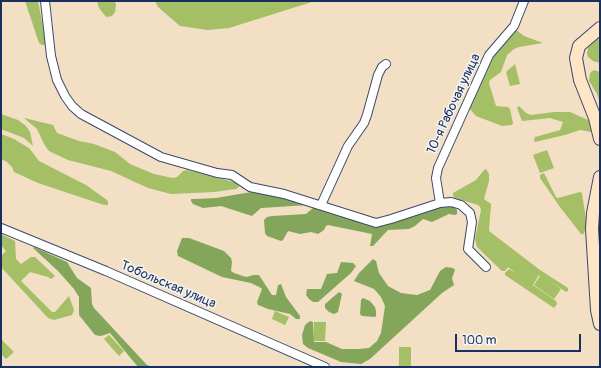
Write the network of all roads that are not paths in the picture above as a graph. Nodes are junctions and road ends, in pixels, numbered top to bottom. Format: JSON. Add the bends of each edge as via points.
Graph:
{"nodes":[{"id":1,"x":45,"y":1,"type":"edge"},
{"id":2,"x":524,"y":1,"type":"edge"},
{"id":3,"x":600,"y":28,"type":"edge"},
{"id":4,"x":386,"y":64,"type":"dead end"},
{"id":5,"x":600,"y":139,"type":"edge"},
{"id":6,"x":600,"y":177,"type":"edge"},
{"id":7,"x":440,"y":203,"type":"junction"},
{"id":8,"x":321,"y":205,"type":"junction"},
{"id":9,"x":1,"y":228,"type":"edge"},
{"id":10,"x":486,"y":266,"type":"dead end"},
{"id":11,"x":600,"y":324,"type":"edge"},
{"id":12,"x":325,"y":367,"type":"edge"}],
"edges":[{"from":1,"to":8,"type":"street","via":[[57,80],[64,96],[81,114],[161,157],[232,175],[250,187]]},
{"from":2,"to":7,"type":"street","name":"10-я Рабочая улица","via":[[514,26],[489,55],[438,168],[436,178]]},
{"from":3,"to":5,"type":"main road","via":[[579,46],[576,58],[580,80],[595,118]]},
{"from":4,"to":8,"type":"street","via":[[378,75],[366,119],[346,151]]},
{"from":6,"to":11,"type":"main road","via":[[592,229]]},
{"from":7,"to":8,"type":"street","via":[[376,223]]},
{"from":7,"to":10,"type":"street","via":[[461,204],[470,213],[472,222],[468,249]]},
{"from":9,"to":12,"type":"street","name":"Тобольская улица"}]}
